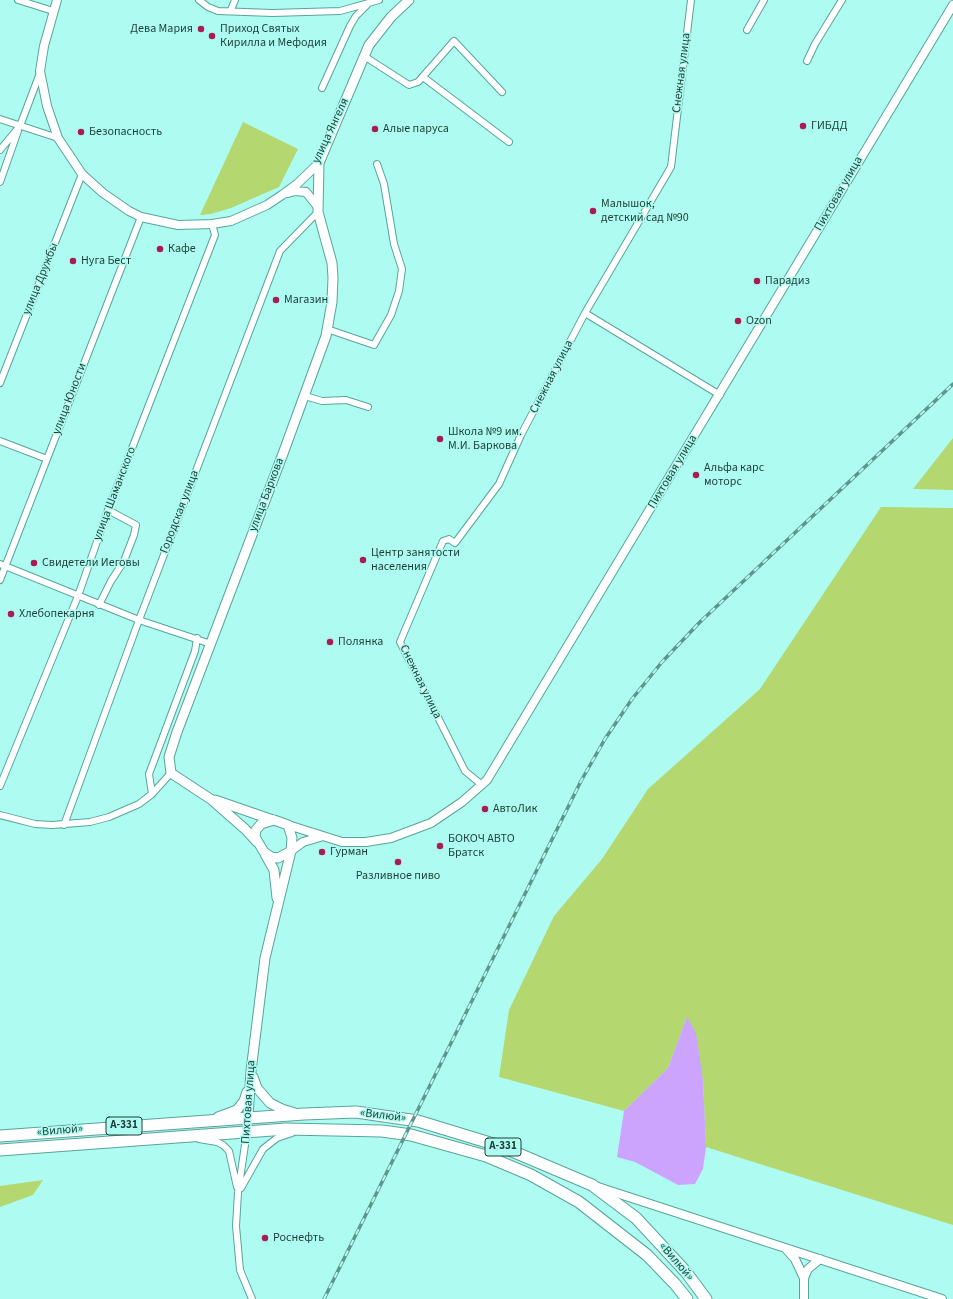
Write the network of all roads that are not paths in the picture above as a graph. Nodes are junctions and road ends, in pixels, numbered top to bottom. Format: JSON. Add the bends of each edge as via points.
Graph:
{"nodes":[{"id":1,"x":18,"y":0,"type":"edge"},
{"id":2,"x":57,"y":0,"type":"edge"},
{"id":3,"x":199,"y":0,"type":"edge"},
{"id":4,"x":235,"y":0,"type":"edge"},
{"id":5,"x":379,"y":0,"type":"edge"},
{"id":6,"x":408,"y":0,"type":"edge"},
{"id":7,"x":691,"y":0,"type":"edge"},
{"id":8,"x":764,"y":0,"type":"edge"},
{"id":9,"x":842,"y":0,"type":"edge"},
{"id":10,"x":369,"y":3,"type":"junction"},
{"id":11,"x":953,"y":5,"type":"edge"},
{"id":12,"x":231,"y":10,"type":"junction"},
{"id":13,"x":53,"y":11,"type":"junction"},
{"id":14,"x":747,"y":30,"type":"dead end"},
{"id":15,"x":364,"y":56,"type":"junction"},
{"id":16,"x":807,"y":61,"type":"dead end"},
{"id":17,"x":40,"y":71,"type":"junction"},
{"id":18,"x":422,"y":77,"type":"junction"},
{"id":19,"x":322,"y":88,"type":"dead end"},
{"id":20,"x":502,"y":92,"type":"dead end"},
{"id":21,"x":0,"y":119,"type":"edge"},
{"id":22,"x":20,"y":126,"type":"junction"},
{"id":23,"x":58,"y":138,"type":"junction"},
{"id":24,"x":509,"y":142,"type":"dead end"},
{"id":25,"x":0,"y":150,"type":"edge"},
{"id":26,"x":319,"y":163,"type":"junction"},
{"id":27,"x":378,"y":164,"type":"dead end"},
{"id":28,"x":82,"y":174,"type":"junction"},
{"id":29,"x":0,"y":182,"type":"edge"},
{"id":30,"x":282,"y":195,"type":"junction"},
{"id":31,"x":318,"y":210,"type":"junction"},
{"id":32,"x":141,"y":217,"type":"junction"},
{"id":33,"x":212,"y":224,"type":"junction"},
{"id":34,"x":585,"y":313,"type":"junction"},
{"id":35,"x":327,"y":329,"type":"junction"},
{"id":36,"x":0,"y":383,"type":"edge"},
{"id":37,"x":720,"y":395,"type":"junction"},
{"id":38,"x":305,"y":396,"type":"junction"},
{"id":39,"x":368,"y":407,"type":"dead end"},
{"id":40,"x":0,"y":442,"type":"edge"},
{"id":41,"x":47,"y":459,"type":"junction"},
{"id":42,"x":108,"y":510,"type":"junction"},
{"id":43,"x":3,"y":565,"type":"edge"},
{"id":44,"x":0,"y":580,"type":"edge"},
{"id":45,"x":78,"y":596,"type":"junction"},
{"id":46,"x":100,"y":605,"type":"junction"},
{"id":47,"x":139,"y":620,"type":"junction"},
{"id":48,"x":197,"y":638,"type":"junction"},
{"id":49,"x":211,"y":644,"type":"junction"},
{"id":50,"x":171,"y":773,"type":"junction"},
{"id":51,"x":482,"y":785,"type":"junction"},
{"id":52,"x":0,"y":786,"type":"edge"},
{"id":53,"x":152,"y":794,"type":"junction"},
{"id":54,"x":212,"y":800,"type":"junction"},
{"id":55,"x":0,"y":815,"type":"edge"},
{"id":56,"x":274,"y":820,"type":"junction"},
{"id":57,"x":64,"y":825,"type":"junction"},
{"id":58,"x":288,"y":826,"type":"junction"},
{"id":59,"x":321,"y":837,"type":"junction"},
{"id":60,"x":257,"y":842,"type":"junction"},
{"id":61,"x":291,"y":851,"type":"junction"},
{"id":62,"x":264,"y":852,"type":"junction"},
{"id":63,"x":278,"y":904,"type":"junction"},
{"id":64,"x":251,"y":1071,"type":"junction"},
{"id":65,"x":304,"y":1114,"type":"junction"},
{"id":66,"x":248,"y":1117,"type":"junction"},
{"id":67,"x":206,"y":1120,"type":"junction"},
{"id":68,"x":308,"y":1130,"type":"junction"},
{"id":69,"x":248,"y":1131,"type":"junction"},
{"id":70,"x":0,"y":1136,"type":"edge"},
{"id":71,"x":182,"y":1137,"type":"junction"},
{"id":72,"x":0,"y":1150,"type":"edge"},
{"id":73,"x":592,"y":1185,"type":"junction"},
{"id":74,"x":238,"y":1193,"type":"junction"},
{"id":75,"x":785,"y":1248,"type":"junction"},
{"id":76,"x":820,"y":1259,"type":"junction"},
{"id":77,"x":804,"y":1278,"type":"junction"},
{"id":78,"x":251,"y":1299,"type":"edge"},
{"id":79,"x":687,"y":1299,"type":"edge"},
{"id":80,"x":706,"y":1299,"type":"edge"},
{"id":81,"x":804,"y":1299,"type":"edge"},
{"id":82,"x":942,"y":1299,"type":"edge"}],
"edges":[{"from":1,"to":13,"type":"street"},
{"from":2,"to":13,"type":"street","name":"улица Янгеля"},
{"from":3,"to":12,"type":"street","via":[[213,9]]},
{"from":4,"to":12,"type":"street"},
{"from":5,"to":10,"type":"street"},
{"from":6,"to":15,"type":"main road","name":"улица Янгеля","via":[[378,33]]},
{"from":7,"to":34,"type":"street","name":"Снежная улица","via":[[671,167]]},
{"from":8,"to":14,"type":"street"},
{"from":9,"to":16,"type":"street"},
{"from":10,"to":12,"type":"street","via":[[340,11],[272,13]]},
{"from":10,"to":19,"type":"street","via":[[350,26]]},
{"from":11,"to":37,"type":"street","name":"Пихтовая улица"},
{"from":13,"to":17,"type":"street","name":"улица Янгеля"},
{"from":15,"to":18,"type":"street","via":[[409,86]]},
{"from":15,"to":26,"type":"main road","name":"улица Янгеля"},
{"from":17,"to":22,"type":"street"},
{"from":17,"to":23,"type":"street","name":"улица Янгеля","via":[[47,106]]},
{"from":18,"to":20,"type":"street","via":[[454,41]]},
{"from":18,"to":24,"type":"street"},
{"from":21,"to":22,"type":"street"},
{"from":22,"to":23,"type":"street"},
{"from":22,"to":25,"type":"street"},
{"from":22,"to":29,"type":"street"},
{"from":23,"to":28,"type":"street","name":"улица Янгеля"},
{"from":26,"to":30,"type":"street","name":"улица Янгеля"},
{"from":26,"to":31,"type":"main road","name":"улица Баркова"},
{"from":27,"to":35,"type":"street","via":[[394,244],[402,269],[399,291],[391,316],[374,345]]},
{"from":28,"to":32,"type":"street","name":"улица Янгеля","via":[[129,212]]},
{"from":28,"to":36,"type":"street","name":"улица Дружбы"},
{"from":30,"to":31,"type":"street","via":[[295,191],[306,192],[312,197]]},
{"from":30,"to":33,"type":"street","name":"улица Янгеля","via":[[267,205],[230,221]]},
{"from":31,"to":35,"type":"main road","name":"улица Баркова","via":[[332,263],[333,291]]},
{"from":31,"to":47,"type":"street","name":"Городская улица","via":[[280,251]]},
{"from":32,"to":33,"type":"street","name":"улица Янгеля","via":[[178,225]]},
{"from":32,"to":41,"type":"street","name":"улица Юности"},
{"from":33,"to":42,"type":"street","name":"улица Шаманского","via":[[215,235]]},
{"from":34,"to":37,"type":"street"},
{"from":34,"to":51,"type":"street","name":"Снежная улица","via":[[521,435],[499,484],[455,543],[443,541],[400,642],[465,771]]},
{"from":35,"to":38,"type":"main road","name":"улица Баркова"},
{"from":37,"to":51,"type":"street","name":"Пихтовая улица","via":[[494,771]]},
{"from":38,"to":39,"type":"street","via":[[322,400],[346,400]]},
{"from":38,"to":49,"type":"main road","name":"улица Баркова"},
{"from":40,"to":41,"type":"street"},
{"from":41,"to":43,"type":"street","name":"улица Юности"},
{"from":42,"to":45,"type":"street","name":"улица Шаманского"},
{"from":42,"to":46,"type":"street","via":[[136,525],[124,561]]},
{"from":43,"to":44,"type":"street","name":"улица Юности"},
{"from":43,"to":45,"type":"street"},
{"from":45,"to":46,"type":"street"},
{"from":45,"to":52,"type":"street","name":"улица Шаманского"},
{"from":46,"to":47,"type":"street"},
{"from":47,"to":48,"type":"street"},
{"from":47,"to":57,"type":"street","name":"Городская улица"},
{"from":48,"to":49,"type":"street"},
{"from":48,"to":53,"type":"street","via":[[195,651],[149,774]]},
{"from":49,"to":50,"type":"main road","name":"улица Баркова","via":[[171,747]]},
{"from":50,"to":53,"type":"street"},
{"from":50,"to":54,"type":"main road"},
{"from":51,"to":59,"type":"street","name":"Пихтовая улица","via":[[444,815],[404,834],[366,842],[342,842]]},
{"from":53,"to":57,"type":"street","via":[[139,804],[109,817]]},
{"from":54,"to":56,"type":"main road"},
{"from":54,"to":60,"type":"main road"},
{"from":55,"to":57,"type":"street","via":[[35,824]]},
{"from":56,"to":58,"type":"main road"},
{"from":56,"to":60,"type":"main road","via":[[259,826],[255,834]]},
{"from":58,"to":59,"type":"street","name":"Пихтовая улица"},
{"from":58,"to":61,"type":"main road","via":[[291,834]]},
{"from":59,"to":61,"type":"street","via":[[303,842]]},
{"from":60,"to":62,"type":"main road"},
{"from":61,"to":62,"type":"main road","via":[[278,858]]},
{"from":61,"to":63,"type":"main road","name":"Пихтовая улица"},
{"from":62,"to":63,"type":"main road","name":"Пихтовая улица","via":[[274,870]]},
{"from":63,"to":64,"type":"main road","name":"Пихтовая улица","via":[[264,958]]},
{"from":64,"to":65,"type":"main road","via":[[257,1088],[270,1103],[282,1110]]},
{"from":64,"to":66,"type":"main road","name":"Пихтовая улица"},
{"from":64,"to":67,"type":"main road","via":[[247,1095],[237,1110]]},
{"from":65,"to":66,"type":"highway","name":"«Вилюй»","number":"А-331"},
{"from":65,"to":73,"type":"highway","name":"«Вилюй»","number":"А-331","via":[[356,1112],[418,1121],[500,1146]]},
{"from":66,"to":67,"type":"highway","name":"«Вилюй»","number":"А-331"},
{"from":66,"to":69,"type":"highway","name":"Пихтовая улица"},
{"from":67,"to":70,"type":"highway","name":"«Вилюй»","number":"А-331"},
{"from":68,"to":69,"type":"highway","name":"«Вилюй»","number":"А-331"},
{"from":68,"to":74,"type":"street","via":[[269,1142],[257,1157]]},
{"from":68,"to":79,"type":"highway","name":"«Вилюй»","number":"А-331","via":[[382,1131],[411,1135],[486,1156],[531,1175],[579,1202],[612,1227],[647,1255]]},
{"from":69,"to":71,"type":"highway","name":"«Вилюй»","number":"А-331"},
{"from":69,"to":74,"type":"street","name":"Пихтовая улица"},
{"from":71,"to":72,"type":"highway","name":"«Вилюй»","number":"А-331"},
{"from":71,"to":74,"type":"street","via":[[223,1145],[232,1157]]},
{"from":73,"to":75,"type":"street"},
{"from":73,"to":80,"type":"highway","name":"«Вилюй»","number":"А-331","via":[[636,1218],[686,1272]]},
{"from":74,"to":78,"type":"street","name":"Пихтовая улица","via":[[237,1248],[240,1270]]},
{"from":75,"to":76,"type":"street"},
{"from":75,"to":77,"type":"street","via":[[795,1259]]},
{"from":76,"to":77,"type":"street","via":[[808,1269]]},
{"from":76,"to":82,"type":"street"},
{"from":77,"to":81,"type":"street"}]}
